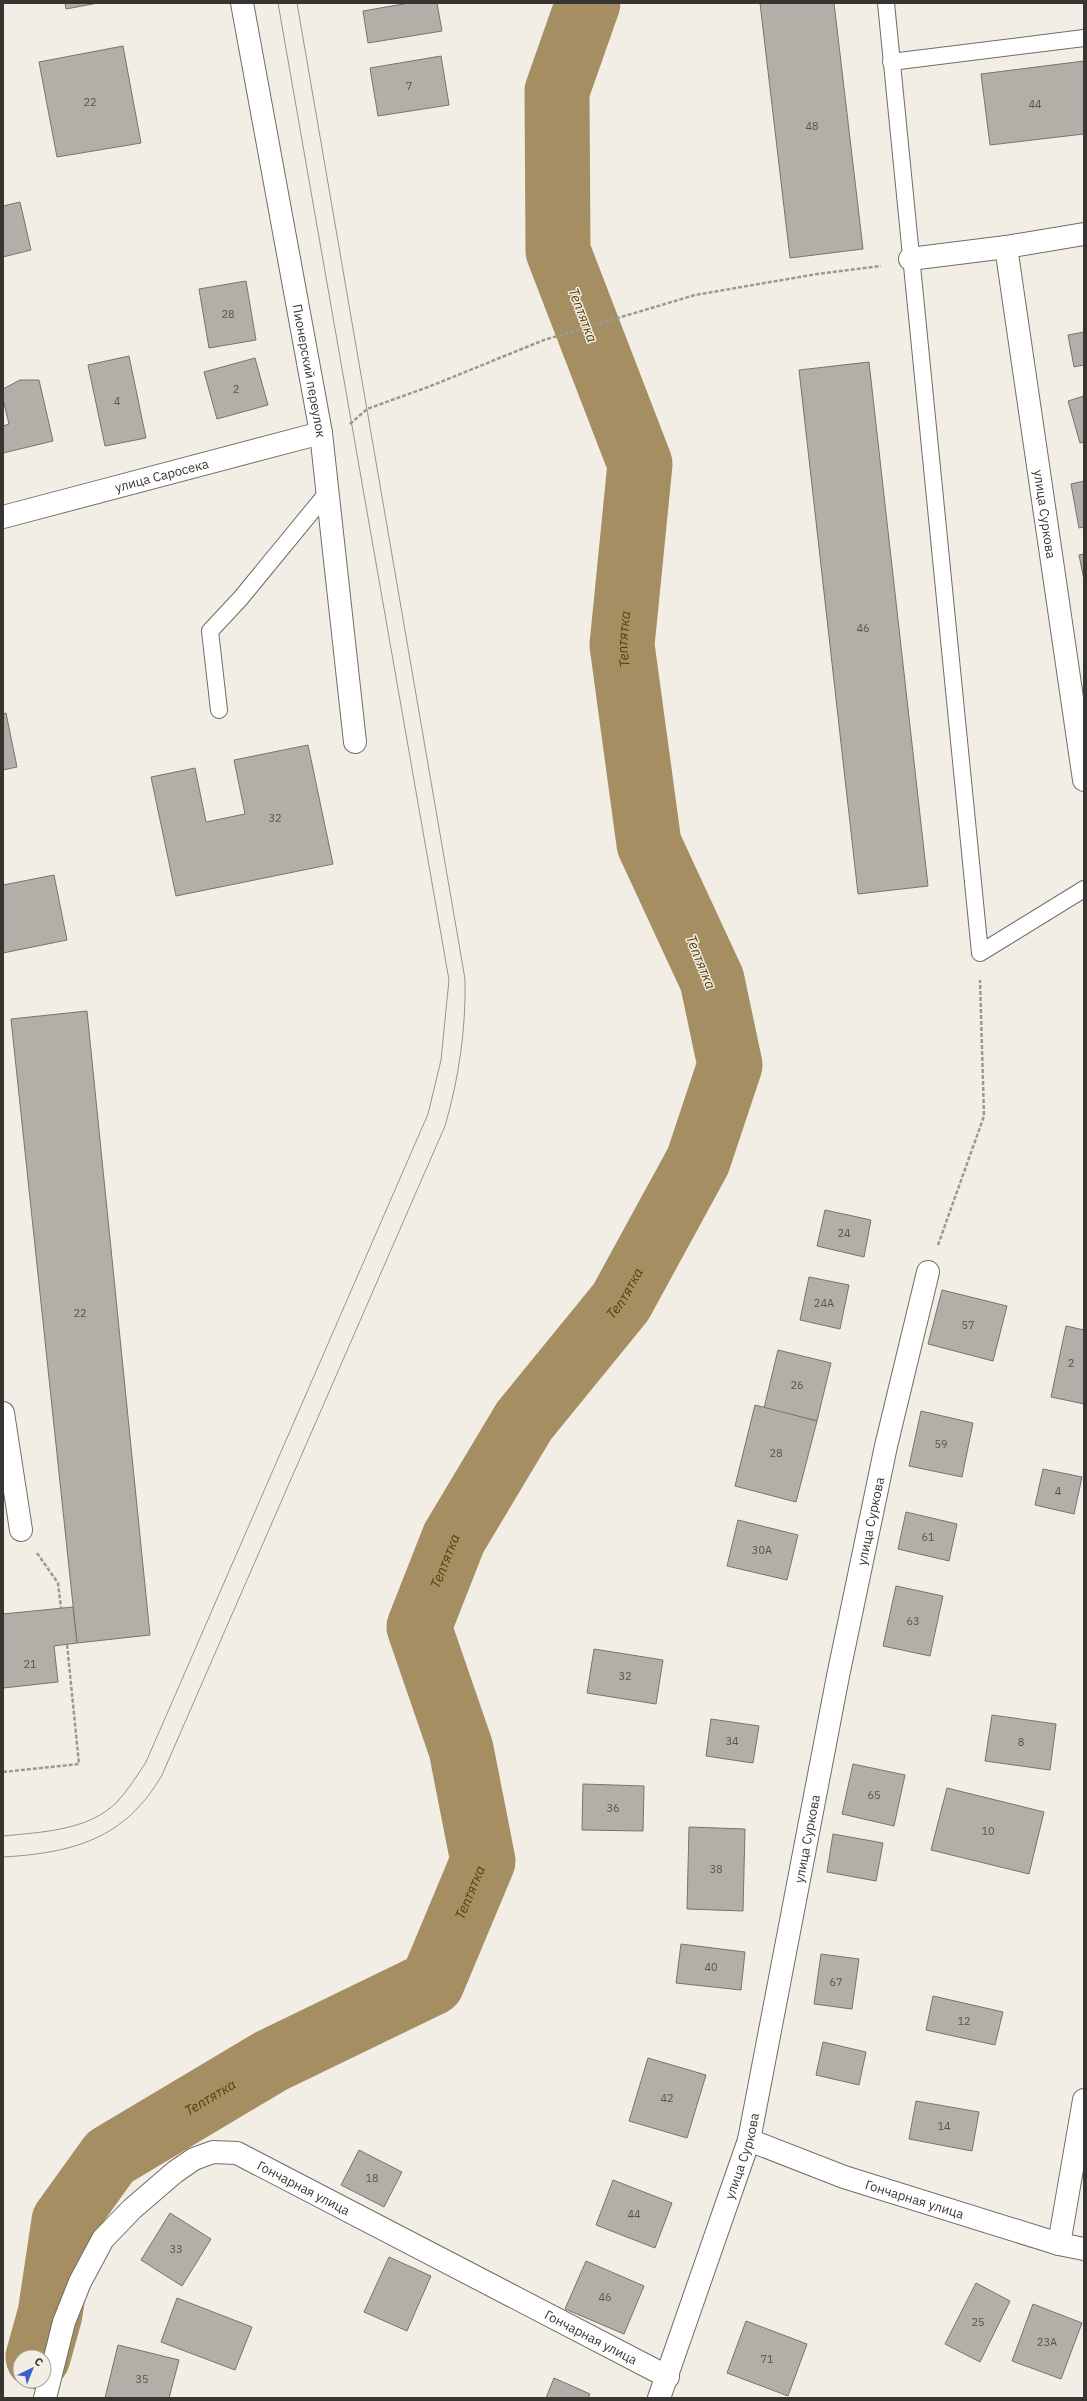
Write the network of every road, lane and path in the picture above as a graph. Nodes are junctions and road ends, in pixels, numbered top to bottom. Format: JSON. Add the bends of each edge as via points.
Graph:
{"nodes":[{"id":1,"x":242,"y":3,"type":"edge"},
{"id":2,"x":886,"y":3,"type":"edge"},
{"id":3,"x":1084,"y":38,"type":"edge"},
{"id":4,"x":891,"y":62,"type":"junction"},
{"id":5,"x":1084,"y":234,"type":"edge"},
{"id":6,"x":1006,"y":247,"type":"junction"},
{"id":7,"x":910,"y":259,"type":"junction"},
{"id":8,"x":321,"y":433,"type":"junction"},
{"id":9,"x":327,"y":494,"type":"junction"},
{"id":10,"x":3,"y":517,"type":"edge"},
{"id":11,"x":219,"y":710,"type":"dead end"},
{"id":12,"x":355,"y":742,"type":"dead end"},
{"id":13,"x":1084,"y":780,"type":"edge"},
{"id":14,"x":1084,"y":889,"type":"edge"},
{"id":15,"x":980,"y":953,"type":"junction"},
{"id":16,"x":928,"y":1272,"type":"joint"},
{"id":17,"x":3,"y":1413,"type":"edge"},
{"id":18,"x":21,"y":1530,"type":"joint"},
{"id":19,"x":62,"y":1608,"type":"dead end"},
{"id":20,"x":67,"y":1644,"type":"dead end"},
{"id":21,"x":3,"y":1772,"type":"edge"},
{"id":22,"x":1084,"y":2100,"type":"edge"},
{"id":23,"x":749,"y":2140,"type":"junction"},
{"id":24,"x":1059,"y":2244,"type":"junction"},
{"id":25,"x":1084,"y":2249,"type":"edge"},
{"id":26,"x":668,"y":2377,"type":"junction"},
{"id":27,"x":46,"y":2398,"type":"edge"},
{"id":28,"x":660,"y":2398,"type":"edge"}],
"edges":[{"from":1,"to":8,"type":"street","name":"Пионерский переулок"},
{"from":2,"to":4,"type":"lane"},
{"from":3,"to":4,"type":"lane"},
{"from":4,"to":7,"type":"lane"},
{"from":5,"to":6,"type":"street"},
{"from":6,"to":7,"type":"street"},
{"from":6,"to":13,"type":"street","name":"улица Суркова"},
{"from":7,"to":8,"type":"path","via":[[883,266],[817,274],[695,295],[544,340],[367,409],[352,424]]},
{"from":7,"to":15,"type":"lane"},
{"from":8,"to":9,"type":"street","name":"Пионерский переулок"},
{"from":8,"to":10,"type":"street","name":"улица Саросека"},
{"from":9,"to":11,"type":"lane","via":[[240,600],[210,631]]},
{"from":9,"to":12,"type":"street","name":"Пионерский переулок"},
{"from":14,"to":15,"type":"lane"},
{"from":15,"to":16,"type":"path","via":[[984,1116]]},
{"from":16,"to":23,"type":"street","name":"улица Суркова","via":[[886,1446],[838,1676]]},
{"from":17,"to":18,"type":"street"},
{"from":18,"to":19,"type":"path","via":[[58,1583]]},
{"from":20,"to":21,"type":"path","via":[[79,1764]]},
{"from":22,"to":24,"type":"street"},
{"from":23,"to":24,"type":"street","name":"Гончарная улица","via":[[844,2177]]},
{"from":23,"to":26,"type":"street","name":"улица Суркова"},
{"from":24,"to":25,"type":"street","name":"Гончарная улица"},
{"from":26,"to":27,"type":"street","name":"Гончарная улица","via":[[237,2153],[213,2152],[194,2159],[175,2172],[132,2209],[104,2239],[80,2282],[64,2322]]},
{"from":26,"to":28,"type":"street","name":"улица Суркова"}]}
